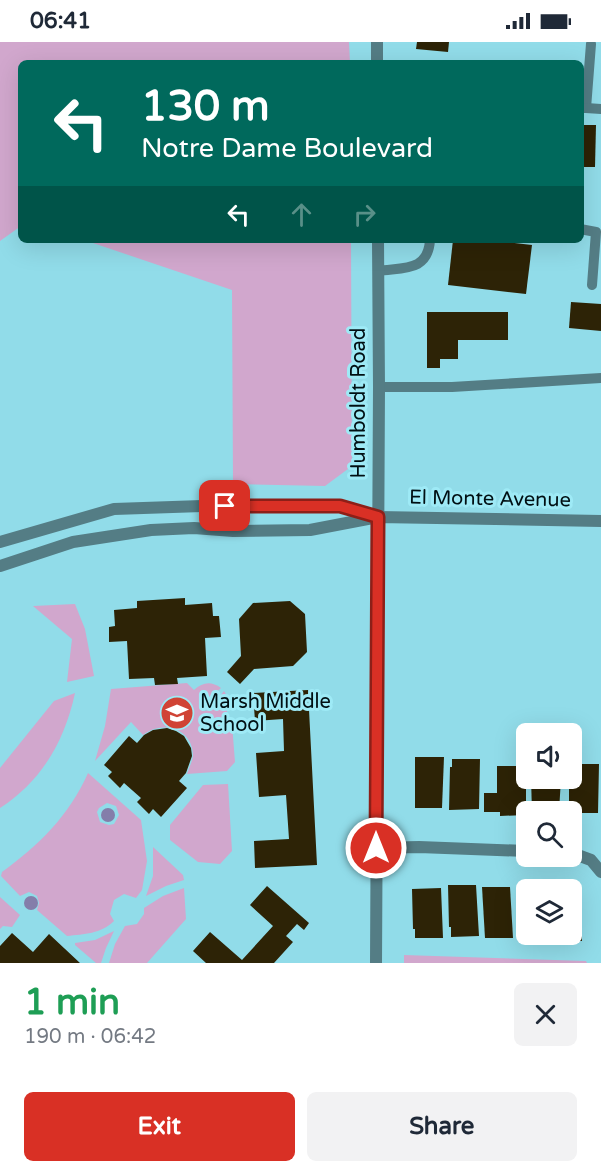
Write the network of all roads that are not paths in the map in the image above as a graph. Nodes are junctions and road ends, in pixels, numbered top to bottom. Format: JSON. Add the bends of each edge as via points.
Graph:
{"nodes":[{"id":1,"x":377,"y":42,"type":"edge"},
{"id":2,"x":591,"y":44,"type":"dead end"},
{"id":3,"x":377,"y":60,"type":"edge"},
{"id":4,"x":584,"y":100,"type":"edge"},
{"id":5,"x":584,"y":108,"type":"edge"},
{"id":6,"x":601,"y":109,"type":"edge"},
{"id":7,"x":584,"y":230,"type":"edge"},
{"id":8,"x":378,"y":243,"type":"edge"},
{"id":9,"x":430,"y":243,"type":"edge"},
{"id":10,"x":378,"y":271,"type":"junction"},
{"id":11,"x":591,"y":285,"type":"dead end"},
{"id":12,"x":601,"y":378,"type":"edge"},
{"id":13,"x":379,"y":387,"type":"junction"},
{"id":14,"x":378,"y":517,"type":"junction"},
{"id":15,"x":601,"y":521,"type":"edge"},
{"id":16,"x":0,"y":542,"type":"edge"},
{"id":17,"x":0,"y":566,"type":"edge"},
{"id":18,"x":376,"y":848,"type":"junction"},
{"id":19,"x":516,"y":851,"type":"edge"},
{"id":20,"x":582,"y":855,"type":"edge"},
{"id":21,"x":601,"y":872,"type":"edge"},
{"id":22,"x":376,"y":963,"type":"edge"}],
"edges":[{"from":1,"to":3,"type":"street"},
{"from":2,"to":4,"type":"lane"},
{"from":5,"to":6,"type":"lane"},
{"from":7,"to":11,"type":"lane","via":[[596,232]]},
{"from":8,"to":10,"type":"street","name":"Humboldt Road"},
{"from":9,"to":10,"type":"lane","via":[[423,262]]},
{"from":10,"to":13,"type":"street","name":"Humboldt Road"},
{"from":12,"to":13,"type":"lane"},
{"from":13,"to":14,"type":"street","name":"Humboldt Road"},
{"from":14,"to":15,"type":"street","name":"El Monte Avenue"},
{"from":14,"to":16,"type":"street","via":[[340,506],[114,509]]},
{"from":14,"to":17,"type":"street","via":[[310,530],[151,530],[74,542]]},
{"from":14,"to":18,"type":"street","name":"Humboldt Road"},
{"from":18,"to":19,"type":"street"},
{"from":18,"to":22,"type":"street","name":"Humboldt Road"},
{"from":20,"to":21,"type":"street"}]}
